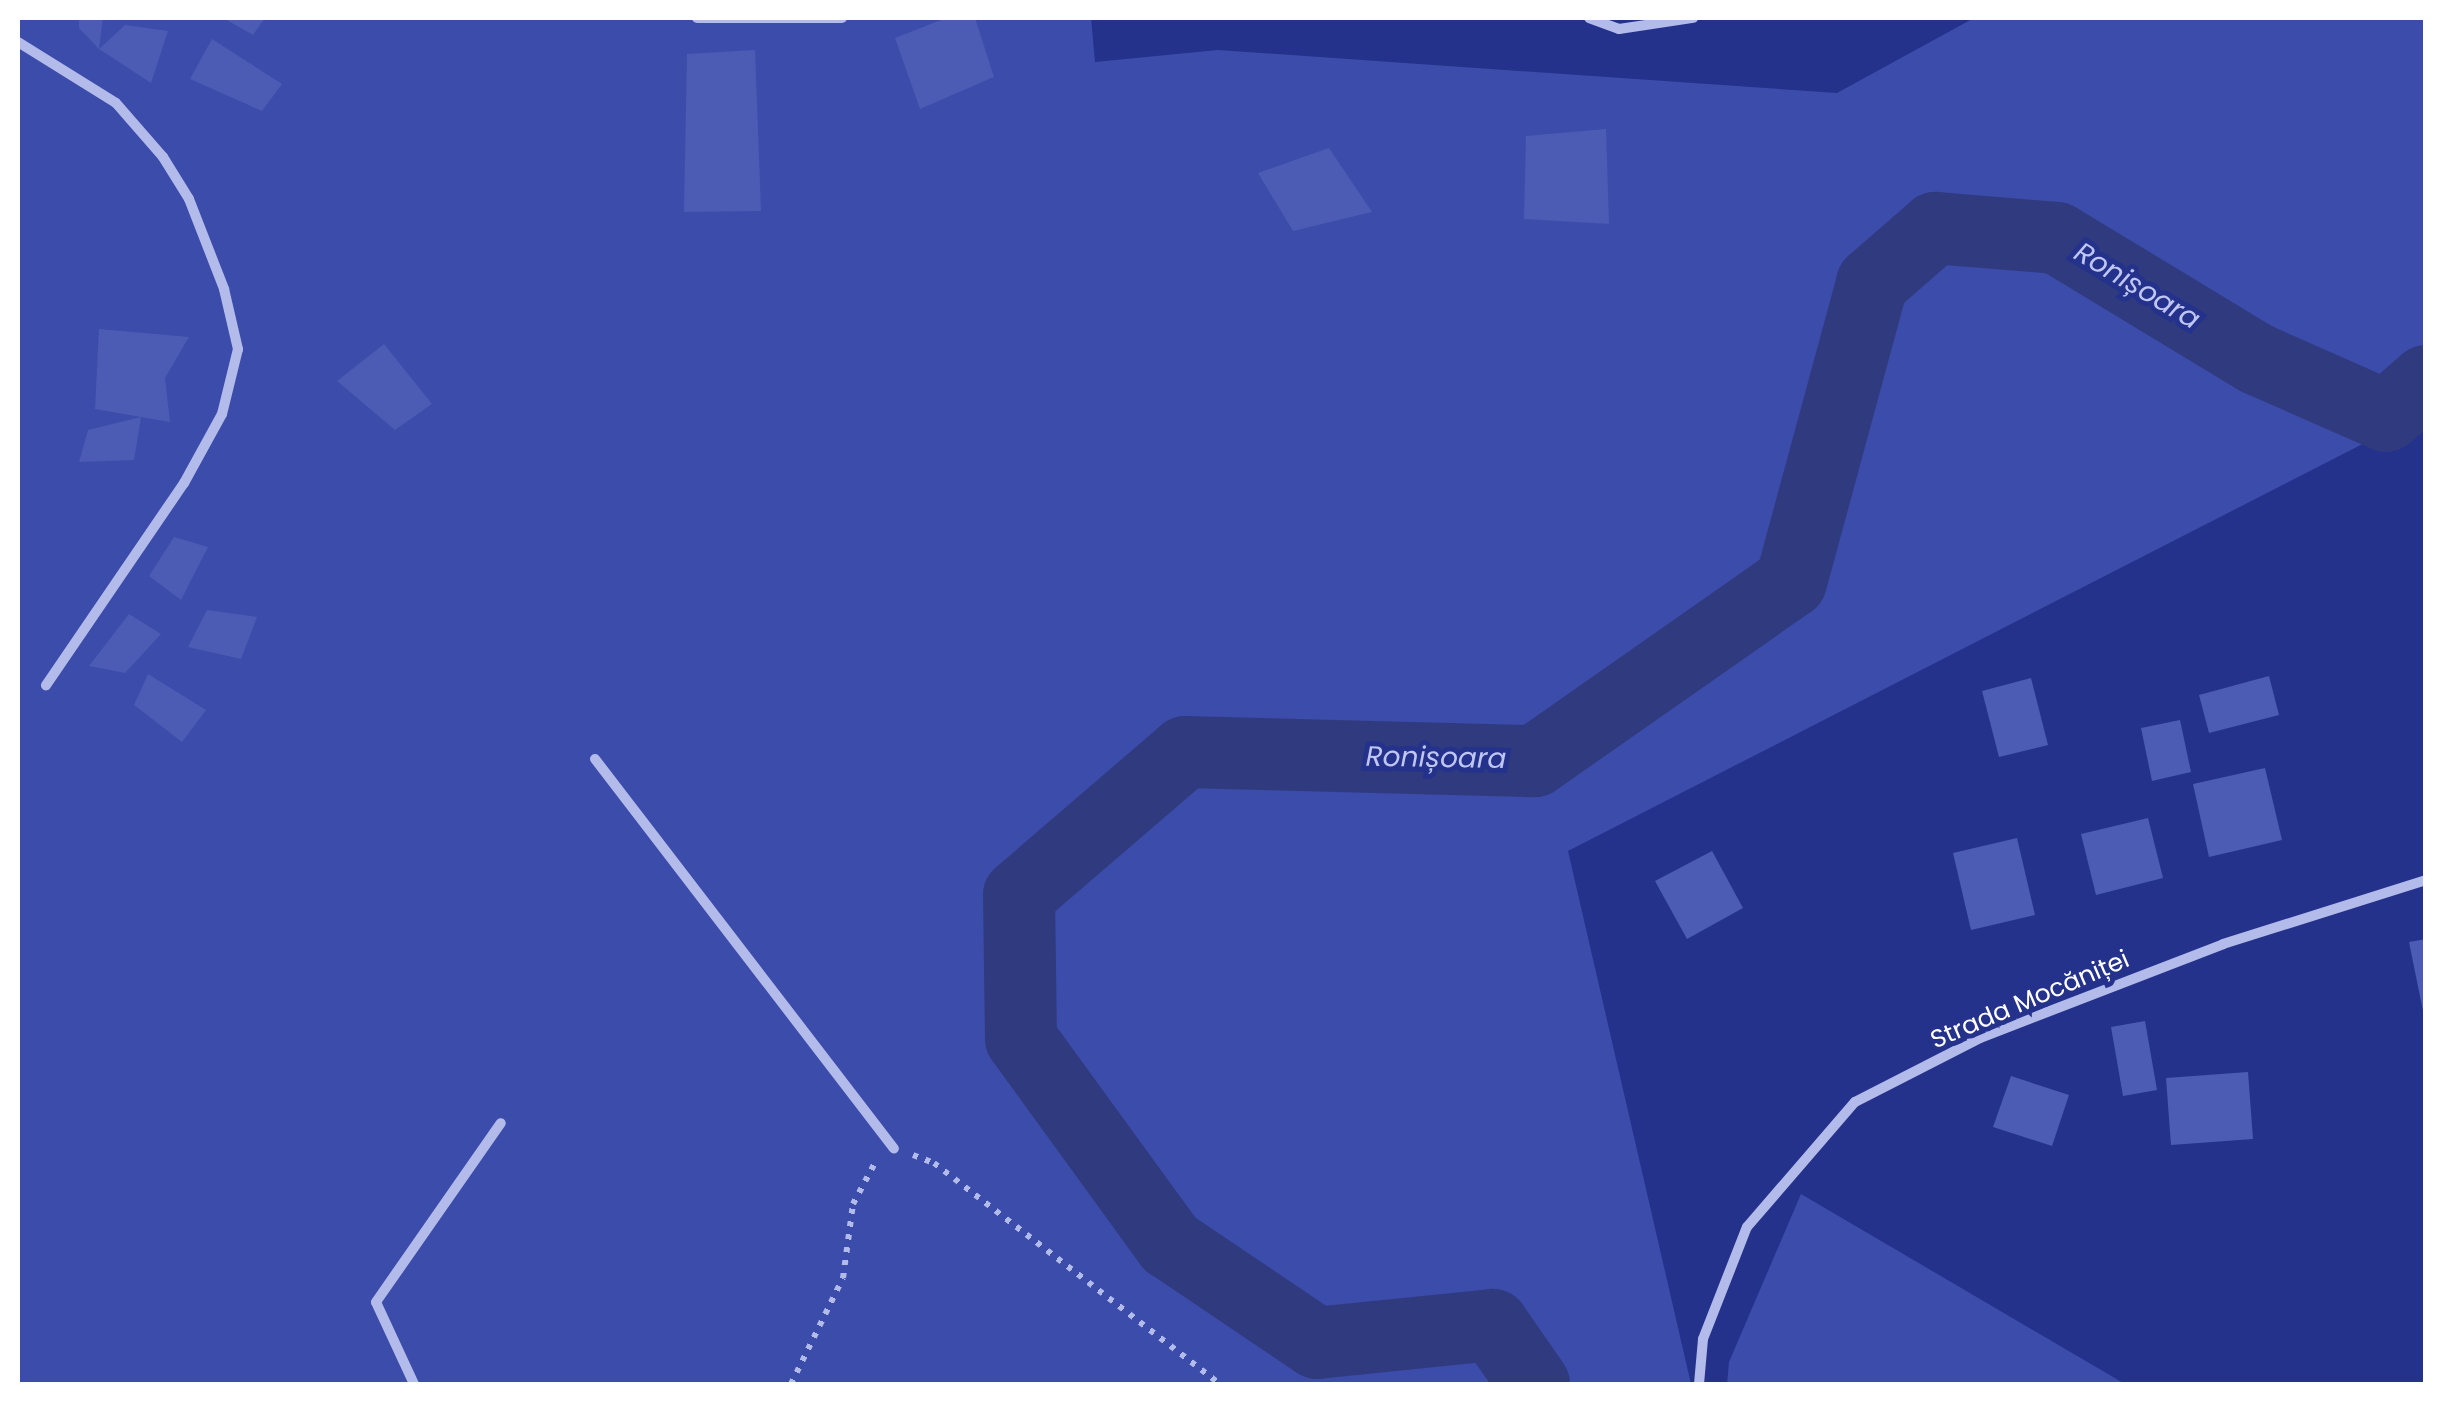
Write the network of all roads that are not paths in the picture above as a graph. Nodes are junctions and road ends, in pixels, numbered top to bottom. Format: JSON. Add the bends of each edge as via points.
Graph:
{"nodes":[{"id":1,"x":697,"y":18,"type":"edge"},
{"id":2,"x":842,"y":18,"type":"edge"},
{"id":3,"x":1589,"y":18,"type":"edge"},
{"id":4,"x":1693,"y":18,"type":"edge"},
{"id":5,"x":18,"y":42,"type":"edge"},
{"id":6,"x":46,"y":684,"type":"dead end"},
{"id":7,"x":595,"y":759,"type":"dead end"},
{"id":8,"x":2426,"y":880,"type":"edge"},
{"id":9,"x":500,"y":1124,"type":"dead end"},
{"id":10,"x":894,"y":1148,"type":"road end"},
{"id":11,"x":414,"y":1384,"type":"edge"},
{"id":12,"x":1699,"y":1384,"type":"edge"}],
"edges":[{"from":1,"to":2,"type":"street"},
{"from":3,"to":4,"type":"street","via":[[1619,29]]},
{"from":5,"to":6,"type":"street","via":[[116,103],[163,157],[190,199],[238,349],[222,414],[184,483]]},
{"from":7,"to":10,"type":"street"},
{"from":8,"to":12,"type":"street","name":"Strada Mocăniței","via":[[2222,944],[1997,1031],[1855,1102],[1747,1227],[1702,1339]]},
{"from":9,"to":11,"type":"street","via":[[376,1302]]}]}
